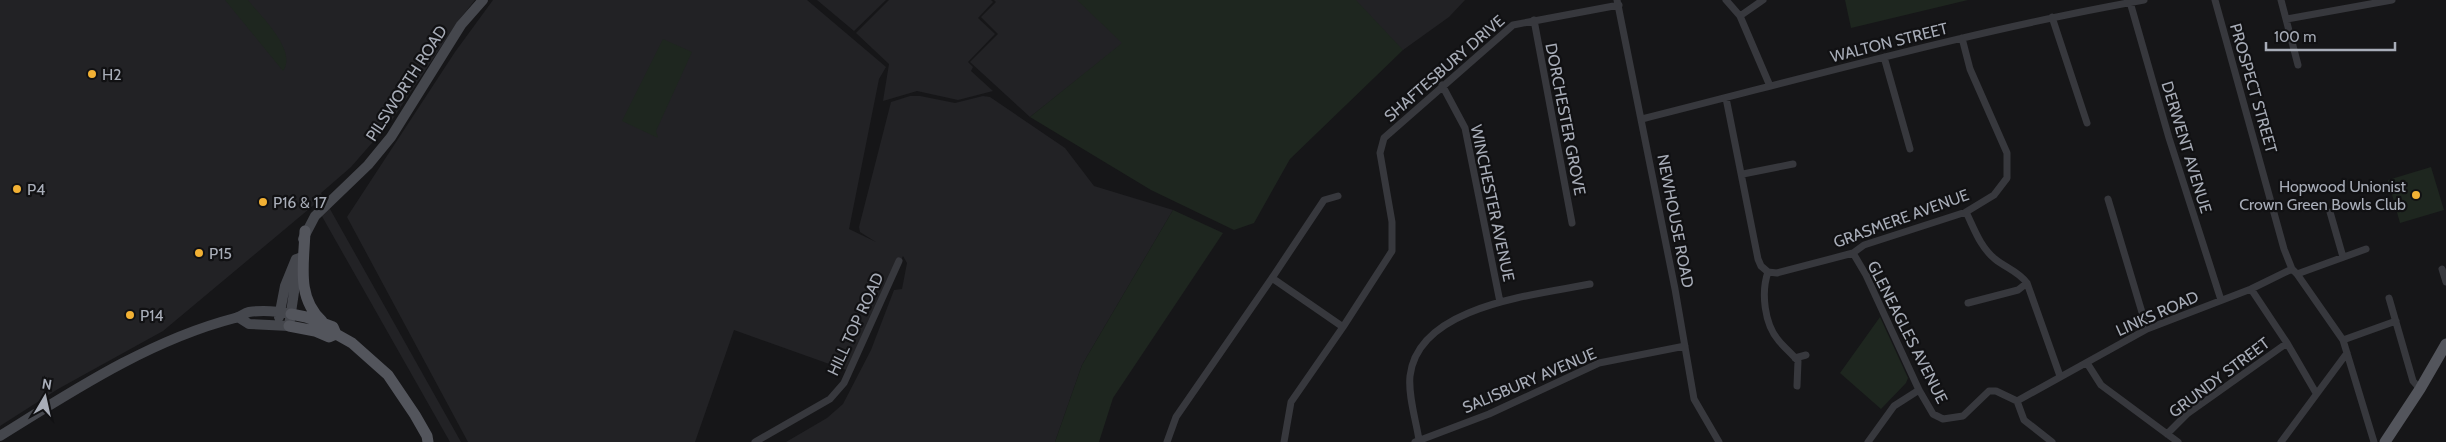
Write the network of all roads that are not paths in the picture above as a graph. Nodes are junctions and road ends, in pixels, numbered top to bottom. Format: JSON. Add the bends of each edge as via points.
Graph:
{"nodes":[{"id":1,"x":483,"y":0,"type":"edge"},
{"id":2,"x":1726,"y":0,"type":"edge"},
{"id":3,"x":1763,"y":0,"type":"edge"},
{"id":4,"x":2144,"y":0,"type":"edge"},
{"id":5,"x":2215,"y":0,"type":"edge"},
{"id":6,"x":2281,"y":0,"type":"edge"},
{"id":7,"x":2392,"y":0,"type":"edge"},
{"id":8,"x":1618,"y":2,"type":"edge"},
{"id":9,"x":2130,"y":2,"type":"junction"},
{"id":10,"x":1740,"y":16,"type":"junction"},
{"id":11,"x":2052,"y":17,"type":"junction"},
{"id":12,"x":2287,"y":19,"type":"junction"},
{"id":13,"x":1534,"y":20,"type":"junction"},
{"id":14,"x":1962,"y":38,"type":"junction"},
{"id":15,"x":1884,"y":57,"type":"junction"},
{"id":16,"x":2298,"y":65,"type":"dead end"},
{"id":17,"x":1442,"y":85,"type":"junction"},
{"id":18,"x":1770,"y":86,"type":"junction"},
{"id":19,"x":1726,"y":98,"type":"junction"},
{"id":20,"x":1642,"y":119,"type":"junction"},
{"id":21,"x":2087,"y":123,"type":"dead end"},
{"id":22,"x":1910,"y":149,"type":"dead end"},
{"id":23,"x":1793,"y":164,"type":"dead end"},
{"id":24,"x":1743,"y":174,"type":"junction"},
{"id":25,"x":1338,"y":196,"type":"dead end"},
{"id":26,"x":2108,"y":199,"type":"dead end"},
{"id":27,"x":1966,"y":212,"type":"junction"},
{"id":28,"x":2330,"y":212,"type":"dead end"},
{"id":29,"x":1572,"y":224,"type":"dead end"},
{"id":30,"x":305,"y":231,"type":"junction"},
{"id":31,"x":2366,"y":249,"type":"dead end"},
{"id":32,"x":1852,"y":253,"type":"junction"},
{"id":33,"x":2343,"y":257,"type":"junction"},
{"id":34,"x":899,"y":262,"type":"dead end"},
{"id":35,"x":2442,"y":269,"type":"dead end"},
{"id":36,"x":2294,"y":271,"type":"junction"},
{"id":37,"x":1768,"y":272,"type":"junction"},
{"id":38,"x":1272,"y":278,"type":"junction"},
{"id":39,"x":2446,"y":282,"type":"edge"},
{"id":40,"x":2027,"y":283,"type":"junction"},
{"id":41,"x":1590,"y":284,"type":"dead end"},
{"id":42,"x":2251,"y":289,"type":"junction"},
{"id":43,"x":2389,"y":298,"type":"dead end"},
{"id":44,"x":2221,"y":300,"type":"junction"},
{"id":45,"x":1500,"y":302,"type":"junction"},
{"id":46,"x":1968,"y":303,"type":"dead end"},
{"id":47,"x":285,"y":313,"type":"junction"},
{"id":48,"x":238,"y":317,"type":"junction"},
{"id":49,"x":2396,"y":321,"type":"junction"},
{"id":50,"x":325,"y":324,"type":"junction"},
{"id":51,"x":284,"y":325,"type":"junction"},
{"id":52,"x":1343,"y":327,"type":"junction"},
{"id":53,"x":2147,"y":329,"type":"junction"},
{"id":54,"x":336,"y":334,"type":"junction"},
{"id":55,"x":2343,"y":340,"type":"junction"},
{"id":56,"x":2287,"y":343,"type":"junction"},
{"id":57,"x":2446,"y":344,"type":"edge"},
{"id":58,"x":1685,"y":346,"type":"junction"},
{"id":59,"x":2348,"y":353,"type":"junction"},
{"id":60,"x":1806,"y":355,"type":"dead end"},
{"id":61,"x":1795,"y":358,"type":"junction"},
{"id":62,"x":2087,"y":363,"type":"junction"},
{"id":63,"x":2060,"y":376,"type":"junction"},
{"id":64,"x":1797,"y":386,"type":"dead end"},
{"id":65,"x":2420,"y":389,"type":"junction"},
{"id":66,"x":1919,"y":390,"type":"junction"},
{"id":67,"x":2316,"y":393,"type":"junction"},
{"id":68,"x":2017,"y":401,"type":"junction"},
{"id":69,"x":2167,"y":434,"type":"junction"},
{"id":70,"x":0,"y":436,"type":"edge"},
{"id":71,"x":431,"y":440,"type":"edge"},
{"id":72,"x":1417,"y":441,"type":"edge"},
{"id":73,"x":755,"y":442,"type":"edge"},
{"id":74,"x":1167,"y":442,"type":"edge"},
{"id":75,"x":1284,"y":442,"type":"edge"},
{"id":76,"x":1719,"y":442,"type":"edge"},
{"id":77,"x":1868,"y":442,"type":"edge"},
{"id":78,"x":2052,"y":442,"type":"edge"},
{"id":79,"x":2178,"y":442,"type":"edge"},
{"id":80,"x":2280,"y":442,"type":"edge"},
{"id":81,"x":2374,"y":442,"type":"edge"},
{"id":82,"x":2385,"y":442,"type":"edge"}],
"edges":[{"from":1,"to":30,"type":"street","name":"PILSWORTH ROAD","via":[[461,25],[391,137],[368,165],[315,216]]},
{"from":2,"to":10,"type":"street"},
{"from":3,"to":10,"type":"street"},
{"from":4,"to":9,"type":"street","name":"WALTON STREET"},
{"from":5,"to":36,"type":"street","name":"PROSPECT STREET","via":[[2284,249]]},
{"from":6,"to":12,"type":"street"},
{"from":7,"to":12,"type":"street"},
{"from":8,"to":13,"type":"street","name":"SHAFTESBURY DRIVE"},
{"from":8,"to":20,"type":"street","name":"NEWHOUSE ROAD"},
{"from":9,"to":11,"type":"street","name":"WALTON STREET"},
{"from":9,"to":44,"type":"street","name":"DERWENT AVENUE"},
{"from":10,"to":18,"type":"street"},
{"from":11,"to":14,"type":"street","name":"WALTON STREET"},
{"from":11,"to":21,"type":"street"},
{"from":12,"to":16,"type":"street"},
{"from":13,"to":17,"type":"street","name":"SHAFTESBURY DRIVE","via":[[1513,24]]},
{"from":13,"to":29,"type":"street","name":"DORCHESTER GROVE"},
{"from":14,"to":15,"type":"street","name":"WALTON STREET"},
{"from":14,"to":27,"type":"street","name":"GRASMERE AVENUE","via":[[1970,69],[2007,153],[2007,178],[1994,195]]},
{"from":15,"to":18,"type":"street","name":"WALTON STREET"},
{"from":15,"to":22,"type":"street"},
{"from":17,"to":45,"type":"street","name":"WINCHESTER AVENUE","via":[[1465,128]]},
{"from":17,"to":52,"type":"street","name":"SHAFTESBURY DRIVE","via":[[1384,138],[1380,153],[1392,222],[1392,251]]},
{"from":18,"to":19,"type":"street","name":"WALTON STREET"},
{"from":19,"to":20,"type":"street","name":"WALTON STREET"},
{"from":19,"to":24,"type":"street"},
{"from":20,"to":58,"type":"street","name":"NEWHOUSE ROAD"},
{"from":23,"to":24,"type":"street"},
{"from":24,"to":37,"type":"street","via":[[1758,259]]},
{"from":25,"to":38,"type":"street","via":[[1324,200]]},
{"from":26,"to":53,"type":"street"},
{"from":27,"to":32,"type":"street","name":"GRASMERE AVENUE","via":[[1864,245]]},
{"from":27,"to":40,"type":"street","via":[[1988,252],[2019,273]]},
{"from":28,"to":33,"type":"street"},
{"from":30,"to":47,"type":"street","name":"PILSWORTH ROAD"},
{"from":30,"to":50,"type":"main road","via":[[305,291],[310,307]]},
{"from":31,"to":33,"type":"street","name":"LINKS ROAD"},
{"from":32,"to":37,"type":"street","name":"GRASMERE AVENUE","via":[[1777,273]]},
{"from":32,"to":66,"type":"street","name":"GLENEAGLES AVENUE","via":[[1866,275]]},
{"from":33,"to":36,"type":"street","name":"LINKS ROAD"},
{"from":34,"to":73,"type":"street","name":"HILL TOP ROAD","via":[[844,383],[830,400]]},
{"from":35,"to":39,"type":"street"},
{"from":36,"to":42,"type":"street","name":"LINKS ROAD"},
{"from":36,"to":55,"type":"street","name":"PROSPECT STREET"},
{"from":37,"to":61,"type":"street","via":[[1764,291],[1772,330]]},
{"from":38,"to":52,"type":"street"},
{"from":38,"to":74,"type":"street","via":[[1176,417]]},
{"from":40,"to":46,"type":"street","via":[[2018,290]]},
{"from":40,"to":63,"type":"street"},
{"from":41,"to":45,"type":"street"},
{"from":42,"to":44,"type":"street","name":"LINKS ROAD"},
{"from":42,"to":56,"type":"street"},
{"from":43,"to":49,"type":"street"},
{"from":44,"to":53,"type":"street","name":"LINKS ROAD"},
{"from":45,"to":72,"type":"street","via":[[1445,324],[1417,353],[1410,375],[1410,389]]},
{"from":47,"to":48,"type":"street","via":[[246,312]]},
{"from":47,"to":50,"type":"main road"},
{"from":47,"to":51,"type":"street","name":"PILSWORTH ROAD"},
{"from":48,"to":51,"type":"street","via":[[249,324]]},
{"from":48,"to":70,"type":"street","via":[[161,343]]},
{"from":49,"to":55,"type":"street"},
{"from":49,"to":65,"type":"street","via":[[2413,381]]},
{"from":50,"to":54,"type":"main road","via":[[333,327]]},
{"from":51,"to":54,"type":"main road","via":[[328,337]]},
{"from":52,"to":75,"type":"street","name":"SHAFTESBURY DRIVE","via":[[1291,402]]},
{"from":53,"to":62,"type":"street","name":"LINKS ROAD"},
{"from":54,"to":71,"type":"main road","via":[[352,343],[394,381]]},
{"from":55,"to":59,"type":"street","name":"PROSPECT STREET"},
{"from":56,"to":67,"type":"street"},
{"from":56,"to":69,"type":"street","name":"GRUNDY STREET","via":[[2187,414]]},
{"from":57,"to":65,"type":"main road"},
{"from":58,"to":72,"type":"street","name":"SALISBURY AVENUE","via":[[1599,363],[1489,414]]},
{"from":58,"to":76,"type":"street","name":"NEWHOUSE ROAD","via":[[1694,399]]},
{"from":59,"to":67,"type":"street"},
{"from":59,"to":81,"type":"street","name":"PROSPECT STREET"},
{"from":60,"to":61,"type":"street"},
{"from":61,"to":64,"type":"street","via":[[1798,362]]},
{"from":62,"to":63,"type":"street","name":"LINKS ROAD"},
{"from":62,"to":69,"type":"street","via":[[2101,385]]},
{"from":63,"to":68,"type":"street","name":"LINKS ROAD"},
{"from":65,"to":82,"type":"main road"},
{"from":66,"to":68,"type":"street","name":"GLENEAGLES AVENUE","via":[[1933,414],[1943,418],[1966,414],[1989,391]]},
{"from":66,"to":77,"type":"street","via":[[1894,406]]},
{"from":67,"to":80,"type":"street"},
{"from":68,"to":78,"type":"street","via":[[2024,420]]},
{"from":69,"to":79,"type":"street"}]}
